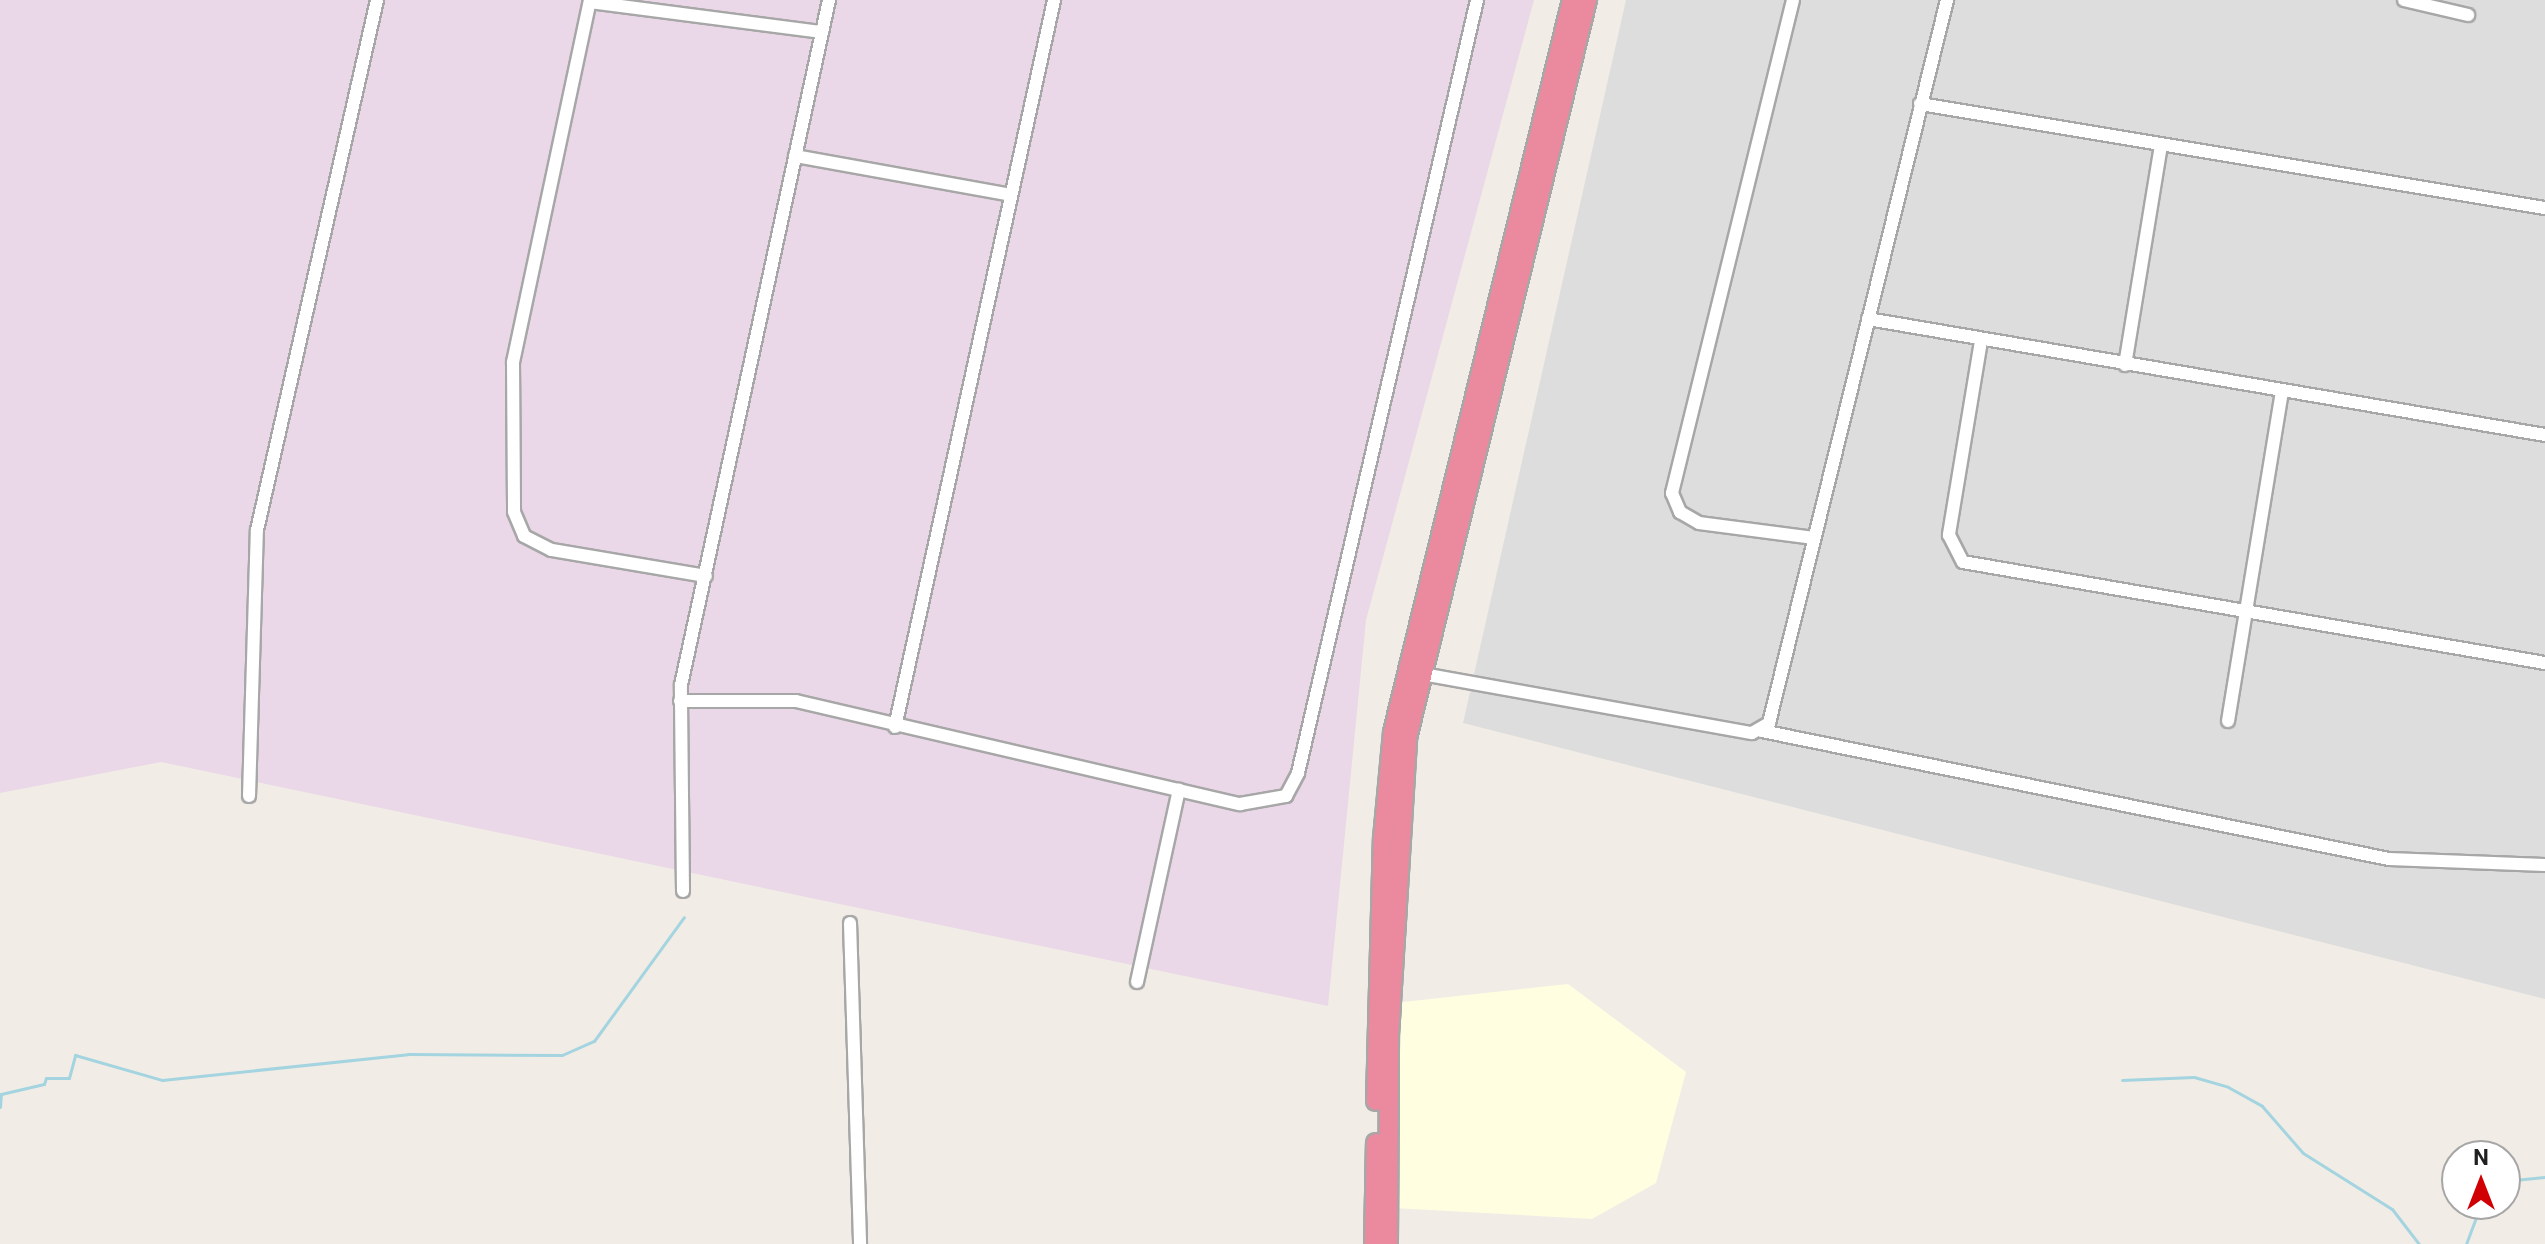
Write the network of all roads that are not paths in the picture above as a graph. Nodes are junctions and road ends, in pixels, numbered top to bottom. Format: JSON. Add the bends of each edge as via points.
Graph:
{"nodes":[{"id":1,"x":377,"y":0,"type":"edge"},
{"id":2,"x":829,"y":0,"type":"edge"},
{"id":3,"x":1054,"y":0,"type":"edge"},
{"id":4,"x":1477,"y":0,"type":"edge"},
{"id":5,"x":1572,"y":0,"type":"edge"},
{"id":6,"x":1587,"y":0,"type":"edge"},
{"id":7,"x":1793,"y":0,"type":"edge"},
{"id":8,"x":1947,"y":0,"type":"edge"},
{"id":9,"x":2404,"y":0,"type":"edge"},
{"id":10,"x":590,"y":1,"type":"edge"},
{"id":11,"x":2468,"y":15,"type":"dead end"},
{"id":12,"x":822,"y":32,"type":"junction"},
{"id":13,"x":1920,"y":104,"type":"junction"},
{"id":14,"x":2161,"y":145,"type":"junction"},
{"id":15,"x":795,"y":156,"type":"junction"},
{"id":16,"x":1011,"y":195,"type":"junction"},
{"id":17,"x":2545,"y":208,"type":"edge"},
{"id":18,"x":1868,"y":319,"type":"junction"},
{"id":19,"x":1981,"y":341,"type":"junction"},
{"id":20,"x":2125,"y":365,"type":"junction"},
{"id":21,"x":2282,"y":393,"type":"junction"},
{"id":22,"x":2545,"y":435,"type":"edge"},
{"id":23,"x":1814,"y":538,"type":"junction"},
{"id":24,"x":706,"y":576,"type":"junction"},
{"id":25,"x":2246,"y":611,"type":"junction"},
{"id":26,"x":2545,"y":663,"type":"edge"},
{"id":27,"x":1414,"y":673,"type":"junction"},
{"id":28,"x":680,"y":701,"type":"junction"},
{"id":29,"x":2228,"y":721,"type":"dead end"},
{"id":30,"x":895,"y":727,"type":"junction"},
{"id":31,"x":1762,"y":731,"type":"junction"},
{"id":32,"x":1179,"y":790,"type":"junction"},
{"id":33,"x":249,"y":796,"type":"dead end"},
{"id":34,"x":2545,"y":865,"type":"edge"},
{"id":35,"x":683,"y":891,"type":"dead end"},
{"id":36,"x":850,"y":923,"type":"dead end"},
{"id":37,"x":1137,"y":982,"type":"dead end"},
{"id":38,"x":860,"y":1244,"type":"edge"},
{"id":39,"x":1374,"y":1244,"type":"edge"},
{"id":40,"x":1388,"y":1244,"type":"edge"}],
"edges":[{"from":1,"to":33,"type":"street","via":[[257,530]]},
{"from":2,"to":12,"type":"street"},
{"from":3,"to":16,"type":"street"},
{"from":4,"to":32,"type":"street","via":[[1298,773],[1281,800],[1258,806]]},
{"from":5,"to":27,"type":"highway"},
{"from":6,"to":27,"type":"highway"},
{"from":7,"to":23,"type":"street","via":[[1672,493],[1680,512],[1699,523]]},
{"from":8,"to":13,"type":"street"},
{"from":9,"to":11,"type":"street"},
{"from":10,"to":12,"type":"street"},
{"from":10,"to":24,"type":"street","via":[[513,362],[514,512],[524,536],[552,550]]},
{"from":12,"to":15,"type":"street"},
{"from":13,"to":14,"type":"street"},
{"from":13,"to":18,"type":"street"},
{"from":14,"to":17,"type":"street"},
{"from":14,"to":20,"type":"street"},
{"from":15,"to":16,"type":"street"},
{"from":15,"to":24,"type":"street"},
{"from":16,"to":30,"type":"street"},
{"from":18,"to":19,"type":"street"},
{"from":18,"to":23,"type":"street"},
{"from":19,"to":20,"type":"street"},
{"from":19,"to":25,"type":"street","via":[[1949,535],[1955,555],[1974,566]]},
{"from":20,"to":21,"type":"street"},
{"from":21,"to":22,"type":"street"},
{"from":21,"to":25,"type":"street"},
{"from":23,"to":31,"type":"street"},
{"from":24,"to":28,"type":"street"},
{"from":25,"to":26,"type":"street"},
{"from":25,"to":29,"type":"street"},
{"from":27,"to":31,"type":"street"},
{"from":27,"to":39,"type":"highway","via":[[1383,838]]},
{"from":27,"to":40,"type":"highway","via":[[1400,799]]},
{"from":28,"to":30,"type":"street","via":[[796,701]]},
{"from":28,"to":35,"type":"street"},
{"from":30,"to":32,"type":"street"},
{"from":31,"to":34,"type":"street","via":[[2389,859]]},
{"from":32,"to":37,"type":"street"},
{"from":36,"to":38,"type":"street"}]}
